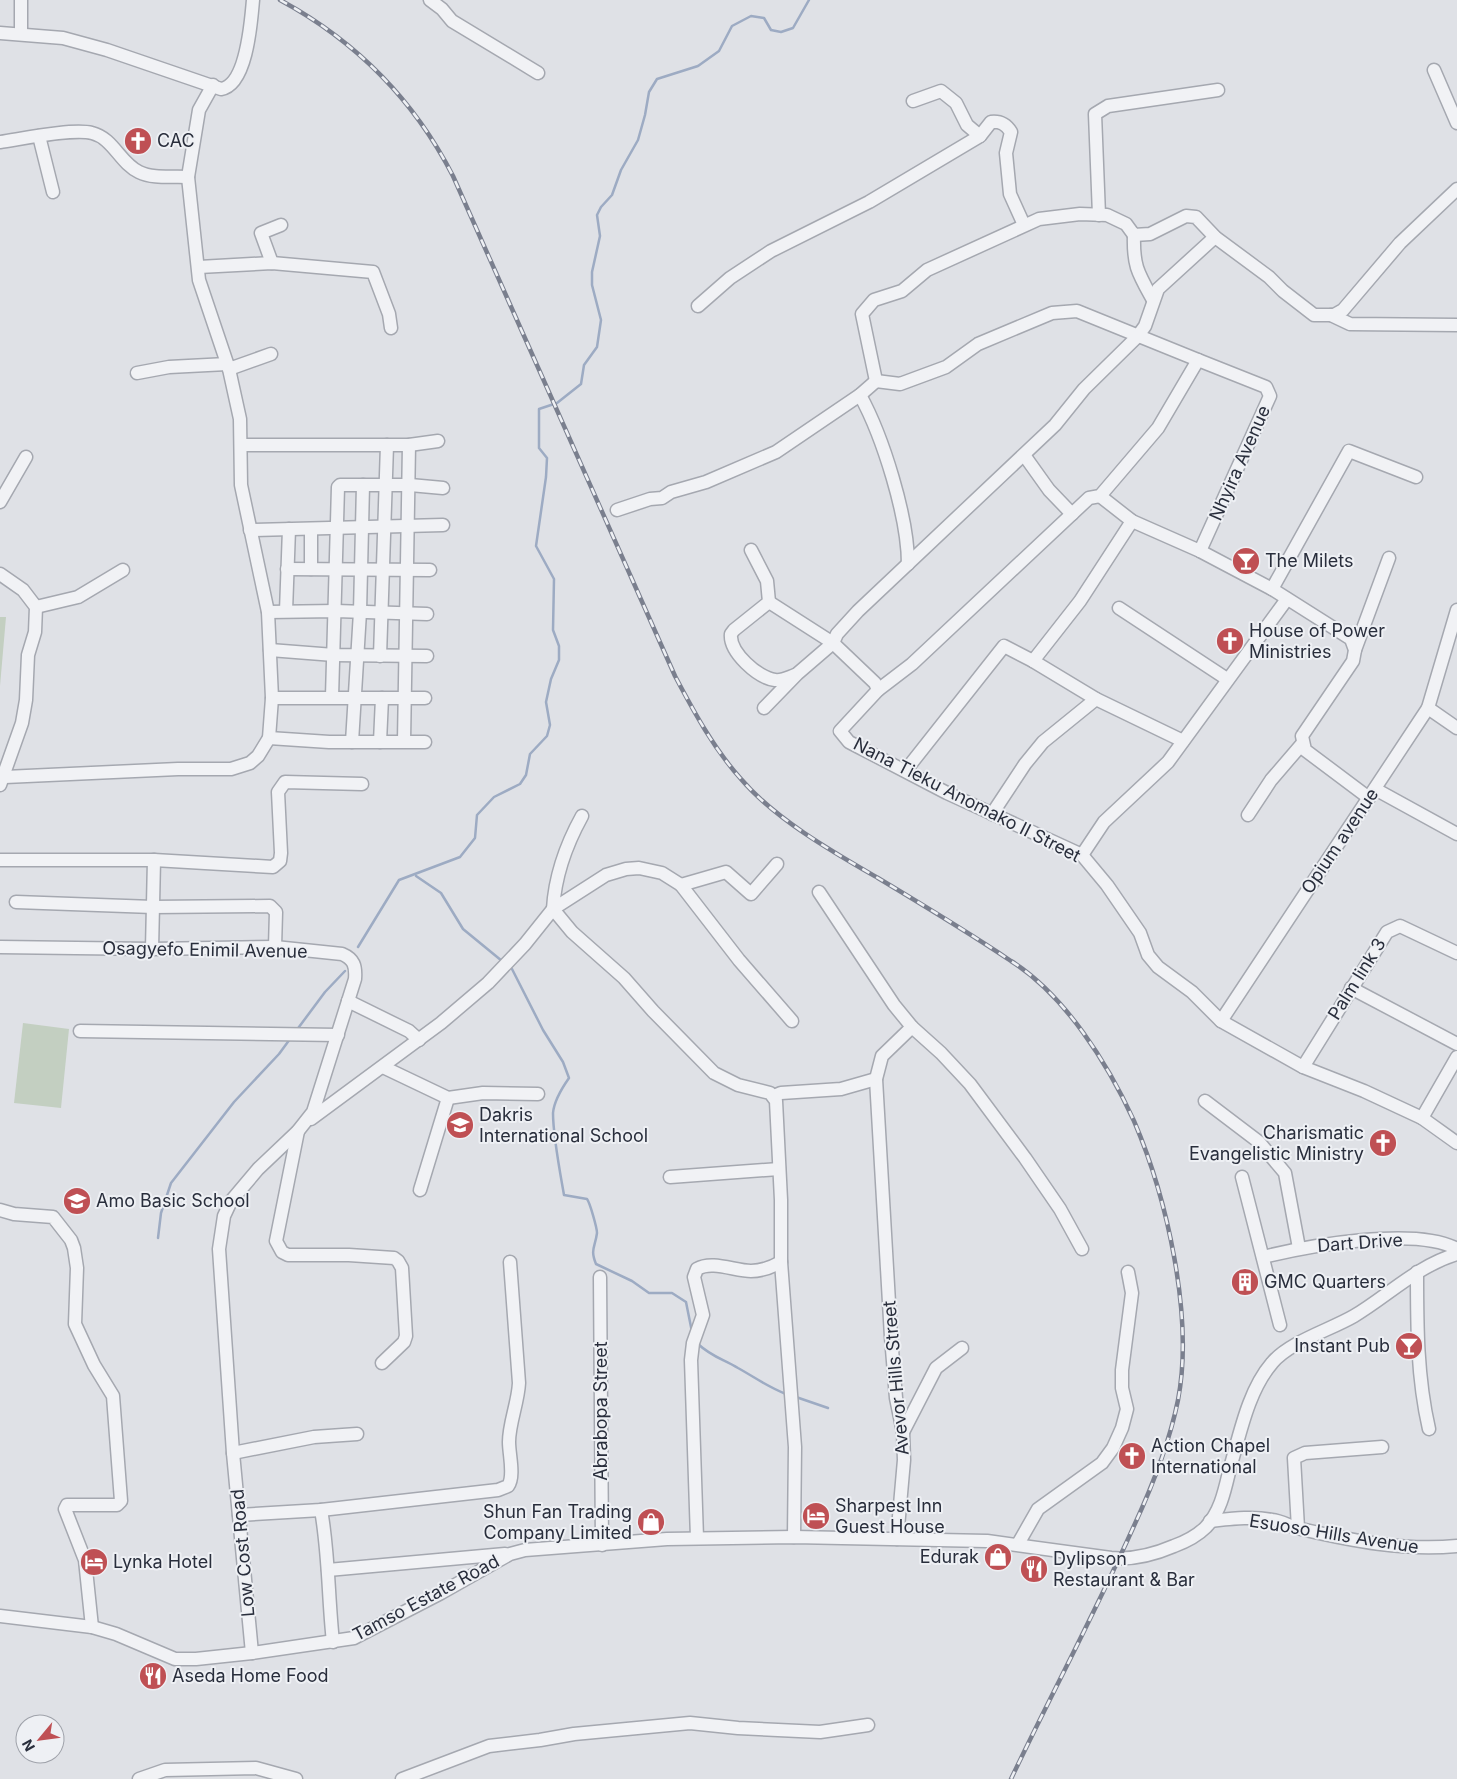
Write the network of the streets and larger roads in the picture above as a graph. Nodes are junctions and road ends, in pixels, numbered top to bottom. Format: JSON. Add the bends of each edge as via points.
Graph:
{"nodes":[{"id":1,"x":21,"y":0,"type":"edge"},
{"id":2,"x":253,"y":0,"type":"edge"},
{"id":3,"x":430,"y":0,"type":"edge"},
{"id":4,"x":0,"y":33,"type":"edge"},
{"id":5,"x":22,"y":33,"type":"junction"},
{"id":6,"x":1434,"y":70,"type":"dead end"},
{"id":7,"x":538,"y":73,"type":"dead end"},
{"id":8,"x":213,"y":85,"type":"junction"},
{"id":9,"x":1218,"y":90,"type":"dead end"},
{"id":10,"x":913,"y":101,"type":"dead end"},
{"id":11,"x":1457,"y":123,"type":"edge"},
{"id":12,"x":40,"y":136,"type":"junction"},
{"id":13,"x":980,"y":136,"type":"junction"},
{"id":14,"x":0,"y":142,"type":"edge"},
{"id":15,"x":188,"y":176,"type":"junction"},
{"id":16,"x":1457,"y":189,"type":"edge"},
{"id":17,"x":53,"y":192,"type":"dead end"},
{"id":18,"x":1099,"y":215,"type":"junction"},
{"id":19,"x":281,"y":225,"type":"dead end"},
{"id":20,"x":1024,"y":225,"type":"junction"},
{"id":21,"x":1134,"y":235,"type":"junction"},
{"id":22,"x":1215,"y":237,"type":"junction"},
{"id":23,"x":272,"y":263,"type":"junction"},
{"id":24,"x":199,"y":267,"type":"junction"},
{"id":25,"x":1153,"y":300,"type":"junction"},
{"id":26,"x":698,"y":306,"type":"dead end"},
{"id":27,"x":1331,"y":315,"type":"junction"},
{"id":28,"x":1457,"y":325,"type":"edge"},
{"id":29,"x":391,"y":328,"type":"dead end"},
{"id":30,"x":1137,"y":337,"type":"junction"},
{"id":31,"x":271,"y":354,"type":"dead end"},
{"id":32,"x":1198,"y":360,"type":"junction"},
{"id":33,"x":228,"y":366,"type":"junction"},
{"id":34,"x":137,"y":373,"type":"dead end"},
{"id":35,"x":876,"y":381,"type":"junction"},
{"id":36,"x":860,"y":395,"type":"junction"},
{"id":37,"x":438,"y":442,"type":"dead end"},
{"id":38,"x":241,"y":445,"type":"junction"},
{"id":39,"x":387,"y":445,"type":"junction"},
{"id":40,"x":409,"y":445,"type":"junction"},
{"id":41,"x":1024,"y":455,"type":"junction"},
{"id":42,"x":26,"y":457,"type":"dead end"},
{"id":43,"x":1416,"y":477,"type":"dead end"},
{"id":44,"x":386,"y":485,"type":"junction"},
{"id":45,"x":410,"y":485,"type":"junction"},
{"id":46,"x":363,"y":486,"type":"junction"},
{"id":47,"x":443,"y":488,"type":"dead end"},
{"id":48,"x":1100,"y":496,"type":"junction"},
{"id":49,"x":0,"y":502,"type":"edge"},
{"id":50,"x":617,"y":510,"type":"dead end"},
{"id":51,"x":1072,"y":514,"type":"junction"},
{"id":52,"x":1132,"y":520,"type":"junction"},
{"id":53,"x":442,"y":525,"type":"dead end"},
{"id":54,"x":409,"y":526,"type":"junction"},
{"id":55,"x":362,"y":527,"type":"junction"},
{"id":56,"x":386,"y":527,"type":"junction"},
{"id":57,"x":336,"y":528,"type":"junction"},
{"id":58,"x":289,"y":529,"type":"junction"},
{"id":59,"x":311,"y":529,"type":"junction"},
{"id":60,"x":250,"y":530,"type":"junction"},
{"id":61,"x":751,"y":550,"type":"dead end"},
{"id":62,"x":1200,"y":551,"type":"junction"},
{"id":63,"x":1389,"y":558,"type":"dead end"},
{"id":64,"x":908,"y":564,"type":"junction"},
{"id":65,"x":288,"y":569,"type":"junction"},
{"id":66,"x":311,"y":569,"type":"junction"},
{"id":67,"x":336,"y":569,"type":"junction"},
{"id":68,"x":360,"y":569,"type":"junction"},
{"id":69,"x":123,"y":570,"type":"dead end"},
{"id":70,"x":384,"y":570,"type":"junction"},
{"id":71,"x":408,"y":570,"type":"junction"},
{"id":72,"x":430,"y":570,"type":"dead end"},
{"id":73,"x":0,"y":574,"type":"edge"},
{"id":74,"x":1272,"y":589,"type":"junction"},
{"id":75,"x":1287,"y":599,"type":"junction"},
{"id":76,"x":769,"y":602,"type":"junction"},
{"id":77,"x":36,"y":607,"type":"junction"},
{"id":78,"x":1119,"y":608,"type":"dead end"},
{"id":79,"x":1457,"y":610,"type":"edge"},
{"id":80,"x":286,"y":611,"type":"junction"},
{"id":81,"x":336,"y":611,"type":"junction"},
{"id":82,"x":268,"y":612,"type":"junction"},
{"id":83,"x":360,"y":612,"type":"junction"},
{"id":84,"x":383,"y":612,"type":"junction"},
{"id":85,"x":406,"y":614,"type":"junction"},
{"id":86,"x":427,"y":614,"type":"dead end"},
{"id":87,"x":833,"y":644,"type":"junction"},
{"id":88,"x":270,"y":650,"type":"junction"},
{"id":89,"x":1355,"y":650,"type":"junction"},
{"id":90,"x":1457,"y":650,"type":"edge"},
{"id":91,"x":1443,"y":654,"type":"junction"},
{"id":92,"x":334,"y":655,"type":"junction"},
{"id":93,"x":358,"y":655,"type":"junction"},
{"id":94,"x":380,"y":656,"type":"junction"},
{"id":95,"x":405,"y":656,"type":"junction"},
{"id":96,"x":426,"y":656,"type":"dead end"},
{"id":97,"x":1033,"y":661,"type":"junction"},
{"id":98,"x":797,"y":674,"type":"junction"},
{"id":99,"x":1227,"y":679,"type":"junction"},
{"id":100,"x":878,"y":690,"type":"junction"},
{"id":101,"x":332,"y":697,"type":"junction"},
{"id":102,"x":272,"y":698,"type":"junction"},
{"id":103,"x":355,"y":698,"type":"junction"},
{"id":104,"x":382,"y":698,"type":"junction"},
{"id":105,"x":404,"y":698,"type":"junction"},
{"id":106,"x":425,"y":698,"type":"dead end"},
{"id":107,"x":1096,"y":699,"type":"junction"},
{"id":108,"x":764,"y":708,"type":"dead end"},
{"id":109,"x":1428,"y":708,"type":"junction"},
{"id":110,"x":1457,"y":728,"type":"edge"},
{"id":111,"x":269,"y":738,"type":"junction"},
{"id":112,"x":404,"y":741,"type":"junction"},
{"id":113,"x":1183,"y":741,"type":"junction"},
{"id":114,"x":352,"y":742,"type":"junction"},
{"id":115,"x":380,"y":742,"type":"junction"},
{"id":116,"x":425,"y":742,"type":"dead end"},
{"id":117,"x":1302,"y":744,"type":"junction"},
{"id":118,"x":5,"y":758,"type":"edge"},
{"id":119,"x":906,"y":770,"type":"junction"},
{"id":120,"x":2,"y":781,"type":"edge"},
{"id":121,"x":362,"y":784,"type":"dead end"},
{"id":122,"x":1372,"y":793,"type":"junction"},
{"id":123,"x":992,"y":814,"type":"junction"},
{"id":124,"x":1248,"y":815,"type":"dead end"},
{"id":125,"x":582,"y":816,"type":"dead end"},
{"id":126,"x":1457,"y":834,"type":"edge"},
{"id":127,"x":1082,"y":855,"type":"junction"},
{"id":128,"x":0,"y":860,"type":"edge"},
{"id":129,"x":154,"y":860,"type":"junction"},
{"id":130,"x":777,"y":864,"type":"dead end"},
{"id":131,"x":681,"y":885,"type":"junction"},
{"id":132,"x":819,"y":892,"type":"dead end"},
{"id":133,"x":16,"y":902,"type":"dead end"},
{"id":134,"x":153,"y":907,"type":"junction"},
{"id":135,"x":553,"y":909,"type":"junction"},
{"id":136,"x":0,"y":947,"type":"edge"},
{"id":137,"x":275,"y":947,"type":"junction"},
{"id":138,"x":152,"y":949,"type":"junction"},
{"id":139,"x":1457,"y":953,"type":"edge"},
{"id":140,"x":1351,"y":988,"type":"junction"},
{"id":141,"x":348,"y":1001,"type":"junction"},
{"id":142,"x":792,"y":1021,"type":"dead end"},
{"id":143,"x":1222,"y":1021,"type":"junction"},
{"id":144,"x":912,"y":1028,"type":"junction"},
{"id":145,"x":80,"y":1031,"type":"dead end"},
{"id":146,"x":338,"y":1034,"type":"junction"},
{"id":147,"x":419,"y":1040,"type":"junction"},
{"id":148,"x":1457,"y":1044,"type":"edge"},
{"id":149,"x":1457,"y":1057,"type":"edge"},
{"id":150,"x":383,"y":1067,"type":"junction"},
{"id":151,"x":1303,"y":1067,"type":"junction"},
{"id":152,"x":876,"y":1079,"type":"junction"},
{"id":153,"x":538,"y":1094,"type":"dead end"},
{"id":154,"x":774,"y":1096,"type":"junction"},
{"id":155,"x":448,"y":1098,"type":"junction"},
{"id":156,"x":1205,"y":1101,"type":"dead end"},
{"id":157,"x":1422,"y":1118,"type":"junction"},
{"id":158,"x":301,"y":1127,"type":"junction"},
{"id":159,"x":1457,"y":1143,"type":"edge"},
{"id":160,"x":779,"y":1169,"type":"junction"},
{"id":161,"x":670,"y":1177,"type":"dead end"},
{"id":162,"x":1242,"y":1177,"type":"dead end"},
{"id":163,"x":420,"y":1190,"type":"dead end"},
{"id":164,"x":0,"y":1210,"type":"edge"},
{"id":165,"x":1300,"y":1248,"type":"junction"},
{"id":166,"x":1082,"y":1249,"type":"dead end"},
{"id":167,"x":1457,"y":1249,"type":"edge"},
{"id":168,"x":1457,"y":1254,"type":"edge"},
{"id":169,"x":1263,"y":1257,"type":"junction"},
{"id":170,"x":510,"y":1262,"type":"dead end"},
{"id":171,"x":781,"y":1262,"type":"junction"},
{"id":172,"x":1128,"y":1272,"type":"dead end"},
{"id":173,"x":1417,"y":1272,"type":"junction"},
{"id":174,"x":600,"y":1277,"type":"dead end"},
{"id":175,"x":1280,"y":1324,"type":"dead end"},
{"id":176,"x":962,"y":1348,"type":"dead end"},
{"id":177,"x":382,"y":1363,"type":"dead end"},
{"id":178,"x":1429,"y":1429,"type":"dead end"},
{"id":179,"x":903,"y":1432,"type":"junction"},
{"id":180,"x":356,"y":1434,"type":"dead end"},
{"id":181,"x":1382,"y":1447,"type":"dead end"},
{"id":182,"x":234,"y":1453,"type":"junction"},
{"id":183,"x":321,"y":1510,"type":"junction"},
{"id":184,"x":239,"y":1516,"type":"junction"},
{"id":185,"x":1210,"y":1521,"type":"junction"},
{"id":186,"x":1298,"y":1528,"type":"junction"},
{"id":187,"x":794,"y":1537,"type":"junction"},
{"id":188,"x":696,"y":1538,"type":"junction"},
{"id":189,"x":897,"y":1539,"type":"junction"},
{"id":190,"x":1018,"y":1544,"type":"junction"},
{"id":191,"x":602,"y":1545,"type":"junction"},
{"id":192,"x":1457,"y":1546,"type":"edge"},
{"id":193,"x":510,"y":1554,"type":"junction"},
{"id":194,"x":328,"y":1570,"type":"junction"},
{"id":195,"x":0,"y":1616,"type":"edge"},
{"id":196,"x":92,"y":1627,"type":"junction"},
{"id":197,"x":333,"y":1642,"type":"junction"},
{"id":198,"x":252,"y":1653,"type":"junction"},
{"id":199,"x":868,"y":1725,"type":"dead end"},
{"id":200,"x":139,"y":1779,"type":"edge"},
{"id":201,"x":296,"y":1779,"type":"edge"},
{"id":202,"x":402,"y":1779,"type":"edge"}],
"edges":[{"from":1,"to":5,"type":"street"},
{"from":2,"to":8,"type":"street","via":[[250,39],[234,83],[221,89]]},
{"from":3,"to":7,"type":"street","via":[[452,21]]},
{"from":4,"to":5,"type":"street"},
{"from":5,"to":8,"type":"street","via":[[63,38],[98,47]]},
{"from":6,"to":11,"type":"street"},
{"from":8,"to":15,"type":"street","via":[[199,110]]},
{"from":9,"to":18,"type":"street","via":[[1108,106],[1095,114]]},
{"from":10,"to":13,"type":"street","via":[[935,92],[946,93],[956,103],[967,125]]},
{"from":12,"to":14,"type":"street"},
{"from":12,"to":15,"type":"street","via":[[92,133],[104,139],[137,172],[148,176]]},
{"from":12,"to":17,"type":"street"},
{"from":13,"to":20,"type":"street","via":[[991,122],[997,121],[1011,132],[1006,153],[1010,194]]},
{"from":13,"to":26,"type":"street","via":[[869,202],[771,252],[730,278]]},
{"from":15,"to":24,"type":"street"},
{"from":16,"to":27,"type":"street","via":[[1400,243],[1343,310]]},
{"from":18,"to":20,"type":"street","via":[[1039,219]]},
{"from":18,"to":21,"type":"street","via":[[1118,219]]},
{"from":19,"to":23,"type":"street","via":[[261,233]]},
{"from":20,"to":35,"type":"street","via":[[927,270],[902,291],[874,300],[862,314]]},
{"from":21,"to":22,"type":"street","via":[[1150,234],[1190,215]]},
{"from":21,"to":25,"type":"street","via":[[1136,269]]},
{"from":22,"to":25,"type":"street","via":[[1164,282]]},
{"from":22,"to":27,"type":"street","via":[[1314,315]]},
{"from":23,"to":24,"type":"street"},
{"from":23,"to":29,"type":"street","via":[[373,272]]},
{"from":24,"to":33,"type":"street","via":[[204,299]]},
{"from":25,"to":30,"type":"street","via":[[1145,326]]},
{"from":27,"to":28,"type":"street","via":[[1350,324]]},
{"from":30,"to":32,"type":"street","name":"Nhyira Avenue"},
{"from":30,"to":35,"type":"street","name":"Nhyira Avenue","via":[[1077,311],[1052,313],[978,344],[946,367],[900,384]]},
{"from":30,"to":41,"type":"street"},
{"from":31,"to":33,"type":"street"},
{"from":32,"to":48,"type":"street","via":[[1158,428]]},
{"from":32,"to":62,"type":"street","name":"Nhyira Avenue","via":[[1266,387],[1270,396]]},
{"from":33,"to":34,"type":"street","via":[[169,367]]},
{"from":33,"to":38,"type":"street","via":[[240,418]]},
{"from":35,"to":36,"type":"street"},
{"from":36,"to":50,"type":"street","via":[[776,452],[706,482]]},
{"from":36,"to":64,"type":"street","via":[[890,474],[906,539]]},
{"from":37,"to":40,"type":"street"},
{"from":38,"to":39,"type":"street"},
{"from":38,"to":60,"type":"street","via":[[241,485]]},
{"from":39,"to":40,"type":"street"},
{"from":39,"to":44,"type":"street"},
{"from":40,"to":45,"type":"street"},
{"from":41,"to":51,"type":"street","via":[[1049,490]]},
{"from":41,"to":64,"type":"street"},
{"from":42,"to":49,"type":"street"},
{"from":43,"to":74,"type":"street","via":[[1349,451]]},
{"from":44,"to":45,"type":"street"},
{"from":44,"to":46,"type":"street"},
{"from":44,"to":56,"type":"street"},
{"from":45,"to":47,"type":"street"},
{"from":45,"to":54,"type":"street"},
{"from":46,"to":55,"type":"street"},
{"from":46,"to":57,"type":"street","via":[[339,485]]},
{"from":48,"to":51,"type":"street","via":[[1089,498]]},
{"from":48,"to":52,"type":"street"},
{"from":51,"to":100,"type":"street","via":[[912,664]]},
{"from":52,"to":62,"type":"street"},
{"from":52,"to":97,"type":"street","via":[[1080,601]]},
{"from":53,"to":54,"type":"street"},
{"from":54,"to":56,"type":"street"},
{"from":54,"to":71,"type":"street"},
{"from":55,"to":56,"type":"street"},
{"from":55,"to":57,"type":"street"},
{"from":55,"to":68,"type":"street"},
{"from":56,"to":70,"type":"street"},
{"from":57,"to":59,"type":"street"},
{"from":57,"to":67,"type":"street"},
{"from":58,"to":59,"type":"street"},
{"from":58,"to":60,"type":"street"},
{"from":58,"to":65,"type":"street"},
{"from":59,"to":66,"type":"street"},
{"from":60,"to":82,"type":"street"},
{"from":61,"to":76,"type":"street","via":[[767,582]]},
{"from":62,"to":74,"type":"street"},
{"from":63,"to":89,"type":"street"},
{"from":64,"to":87,"type":"street","via":[[847,622]]},
{"from":65,"to":66,"type":"street"},
{"from":65,"to":80,"type":"street"},
{"from":66,"to":67,"type":"street"},
{"from":67,"to":68,"type":"street"},
{"from":67,"to":81,"type":"street"},
{"from":68,"to":70,"type":"street"},
{"from":68,"to":83,"type":"street"},
{"from":69,"to":77,"type":"street","via":[[78,598]]},
{"from":70,"to":71,"type":"street"},
{"from":70,"to":84,"type":"street"},
{"from":71,"to":72,"type":"street"},
{"from":71,"to":85,"type":"street"},
{"from":73,"to":77,"type":"street","via":[[23,590]]},
{"from":74,"to":75,"type":"street"},
{"from":75,"to":89,"type":"street","via":[[1351,639]]},
{"from":75,"to":99,"type":"street"},
{"from":76,"to":87,"type":"street"},
{"from":76,"to":98,"type":"street","via":[[730,634],[731,643],[750,665],[770,679],[782,680]]},
{"from":77,"to":118,"type":"street","via":[[22,723]]},
{"from":78,"to":99,"type":"street"},
{"from":79,"to":91,"type":"street","name":"Opium avenue"},
{"from":80,"to":81,"type":"street"},
{"from":80,"to":82,"type":"street"},
{"from":81,"to":83,"type":"street"},
{"from":81,"to":92,"type":"street"},
{"from":82,"to":88,"type":"street"},
{"from":83,"to":84,"type":"street"},
{"from":83,"to":93,"type":"street"},
{"from":84,"to":85,"type":"street"},
{"from":84,"to":94,"type":"street"},
{"from":85,"to":86,"type":"street"},
{"from":85,"to":95,"type":"street"},
{"from":87,"to":98,"type":"street"},
{"from":87,"to":100,"type":"street","via":[[875,683]]},
{"from":88,"to":92,"type":"street"},
{"from":88,"to":102,"type":"street"},
{"from":89,"to":117,"type":"street","via":[[1353,661],[1302,736]]},
{"from":90,"to":91,"type":"street"},
{"from":91,"to":109,"type":"street","name":"Opium avenue"},
{"from":92,"to":93,"type":"street"},
{"from":92,"to":101,"type":"street"},
{"from":93,"to":94,"type":"street"},
{"from":93,"to":103,"type":"street"},
{"from":94,"to":95,"type":"street"},
{"from":95,"to":96,"type":"street"},
{"from":95,"to":105,"type":"street"},
{"from":97,"to":107,"type":"street"},
{"from":97,"to":119,"type":"street","via":[[1007,646],[1001,647]]},
{"from":98,"to":108,"type":"street"},
{"from":99,"to":113,"type":"street"},
{"from":100,"to":119,"type":"street","name":"Nana Tieku Anomako II Street","via":[[840,731],[849,742]]},
{"from":101,"to":102,"type":"street"},
{"from":101,"to":103,"type":"street"},
{"from":102,"to":111,"type":"street"},
{"from":103,"to":104,"type":"street"},
{"from":103,"to":114,"type":"street"},
{"from":104,"to":105,"type":"street"},
{"from":104,"to":115,"type":"street"},
{"from":105,"to":106,"type":"street"},
{"from":105,"to":112,"type":"street"},
{"from":107,"to":113,"type":"street"},
{"from":107,"to":123,"type":"street","via":[[1043,742]]},
{"from":109,"to":110,"type":"street"},
{"from":109,"to":122,"type":"street","name":"Opium avenue"},
{"from":111,"to":114,"type":"street"},
{"from":111,"to":120,"type":"street","via":[[250,763],[231,769],[178,769]]},
{"from":112,"to":115,"type":"street"},
{"from":112,"to":116,"type":"street"},
{"from":113,"to":127,"type":"street","via":[[1168,762],[1104,822]]},
{"from":114,"to":115,"type":"street"},
{"from":117,"to":122,"type":"street","via":[[1305,750]]},
{"from":117,"to":124,"type":"street","via":[[1271,780]]},
{"from":118,"to":120,"type":"street"},
{"from":119,"to":123,"type":"street","name":"Nana Tieku Anomako II Street"},
{"from":121,"to":129,"type":"street","via":[[285,782],[280,786],[281,853],[280,861],[273,867]]},
{"from":122,"to":126,"type":"street"},
{"from":122,"to":143,"type":"street","name":"Opium avenue"},
{"from":123,"to":127,"type":"street","name":"Nana Tieku Anomako II Street"},
{"from":125,"to":135,"type":"street","via":[[560,867]]},
{"from":127,"to":143,"type":"street","name":"Nana Tieku Anomako II Street","via":[[1107,884],[1140,932],[1148,955],[1158,967],[1192,992]]},
{"from":128,"to":129,"type":"street"},
{"from":129,"to":134,"type":"street"},
{"from":130,"to":131,"type":"street","via":[[751,894],[726,872]]},
{"from":131,"to":135,"type":"street","via":[[662,873],[639,868],[626,870],[606,875]]},
{"from":131,"to":142,"type":"street"},
{"from":132,"to":144,"type":"street"},
{"from":133,"to":134,"type":"street"},
{"from":134,"to":137,"type":"street","via":[[270,906],[276,912]]},
{"from":134,"to":138,"type":"street"},
{"from":135,"to":147,"type":"street","via":[[488,983]]},
{"from":135,"to":154,"type":"street","via":[[572,932],[624,978],[714,1073],[738,1085]]},
{"from":136,"to":138,"type":"street","name":"Osagyefo Enimil Avenue"},
{"from":137,"to":138,"type":"street","name":"Osagyefo Enimil Avenue"},
{"from":137,"to":141,"type":"street","name":"Osagyefo Enimil Avenue","via":[[350,957],[356,968]]},
{"from":139,"to":140,"type":"street","name":"Palm link 3","via":[[1400,926],[1393,928],[1387,932]]},
{"from":140,"to":148,"type":"street"},
{"from":140,"to":151,"type":"street","name":"Palm link 3"},
{"from":141,"to":146,"type":"street","name":"Osagyefo Enimil Avenue"},
{"from":141,"to":147,"type":"street","via":[[409,1031]]},
{"from":143,"to":151,"type":"street","name":"Nana Tieku Anomako II Street"},
{"from":144,"to":152,"type":"street","name":"Avevor Hills Street","via":[[882,1056]]},
{"from":144,"to":166,"type":"street","via":[[970,1084],[1048,1191]]},
{"from":145,"to":146,"type":"street"},
{"from":146,"to":158,"type":"street","name":"Osagyefo Enimil Avenue","via":[[317,1103]]},
{"from":147,"to":150,"type":"street"},
{"from":149,"to":157,"type":"street"},
{"from":150,"to":155,"type":"street"},
{"from":150,"to":158,"type":"street"},
{"from":151,"to":157,"type":"street","name":"Nana Tieku Anomako II Street"},
{"from":152,"to":154,"type":"street","via":[[841,1088]]},
{"from":152,"to":179,"type":"street","name":"Avevor Hills Street","via":[[896,1398]]},
{"from":153,"to":155,"type":"street","via":[[483,1093]]},
{"from":154,"to":160,"type":"street"},
{"from":155,"to":163,"type":"street"},
{"from":156,"to":165,"type":"street","via":[[1259,1142],[1285,1173]]},
{"from":157,"to":159,"type":"street","name":"Nana Tieku Anomako II Street"},
{"from":158,"to":177,"type":"street","via":[[276,1241],[288,1256],[349,1255],[398,1261],[402,1268],[406,1336]]},
{"from":158,"to":182,"type":"street","name":"Osagyefo Enimil Avenue","via":[[231,1201],[220,1232]]},
{"from":160,"to":161,"type":"street"},
{"from":160,"to":171,"type":"street"},
{"from":162,"to":169,"type":"street"},
{"from":164,"to":196,"type":"street","via":[[53,1217],[71,1240],[77,1268],[75,1324],[114,1400],[121,1501],[117,1505],[67,1505],[64,1509],[85,1560]]},
{"from":165,"to":167,"type":"street","name":"Dart Drive","via":[[1333,1243],[1429,1239]]},
{"from":165,"to":169,"type":"street","name":"Dart Drive"},
{"from":168,"to":173,"type":"street","name":"Tamso Estate Road"},
{"from":169,"to":175,"type":"street"},
{"from":170,"to":183,"type":"street","via":[[519,1383],[509,1439],[510,1483],[498,1490]]},
{"from":171,"to":187,"type":"street","via":[[795,1447]]},
{"from":171,"to":188,"type":"street","via":[[752,1271],[706,1266],[697,1269],[695,1284],[704,1315],[693,1343],[691,1360]]},
{"from":172,"to":190,"type":"street","via":[[1132,1293],[1122,1370],[1127,1409],[1122,1428],[1102,1463],[1038,1509]]},
{"from":173,"to":178,"type":"street","via":[[1418,1352]]},
{"from":173,"to":185,"type":"street","name":"Tamso Estate Road","via":[[1354,1316],[1272,1362],[1245,1417],[1222,1499]]},
{"from":174,"to":191,"type":"street","name":"Abrabopa Street"},
{"from":176,"to":179,"type":"street","via":[[936,1368]]},
{"from":179,"to":189,"type":"street","name":"Avevor Hills Street","via":[[904,1460]]},
{"from":180,"to":182,"type":"street","via":[[314,1437]]},
{"from":181,"to":186,"type":"street","via":[[1305,1453],[1294,1458]]},
{"from":182,"to":184,"type":"street","name":"Low Cost Road"},
{"from":183,"to":184,"type":"street"},
{"from":183,"to":194,"type":"street","via":[[328,1548]]},
{"from":184,"to":198,"type":"street","name":"Low Cost Road"},
{"from":185,"to":186,"type":"street","name":"Esuoso Hills Avenue","via":[[1240,1518],[1272,1520]]},
{"from":185,"to":190,"type":"street","name":"Tamso Estate Road","via":[[1205,1528],[1181,1543],[1131,1559]]},
{"from":186,"to":192,"type":"street","name":"Esuoso Hills Avenue","via":[[1376,1544],[1424,1549]]},
{"from":187,"to":188,"type":"street","name":"Tamso Estate Road"},
{"from":187,"to":189,"type":"street","name":"Tamso Estate Road"},
{"from":188,"to":191,"type":"street","name":"Tamso Estate Road"},
{"from":189,"to":190,"type":"street","name":"Tamso Estate Road"},
{"from":191,"to":193,"type":"street","name":"Tamso Estate Road"},
{"from":193,"to":194,"type":"street"},
{"from":193,"to":197,"type":"street","name":"Tamso Estate Road","via":[[371,1630],[354,1638]]},
{"from":194,"to":197,"type":"street"},
{"from":195,"to":196,"type":"street","name":"Tamso Estate Road"},
{"from":196,"to":198,"type":"street","name":"Tamso Estate Road","via":[[175,1658]]},
{"from":197,"to":198,"type":"street","name":"Tamso Estate Road"},
{"from":199,"to":202,"type":"street","via":[[820,1732],[690,1723],[574,1734],[489,1746]]},
{"from":200,"to":201,"type":"street","via":[[165,1770],[256,1768]]}]}
